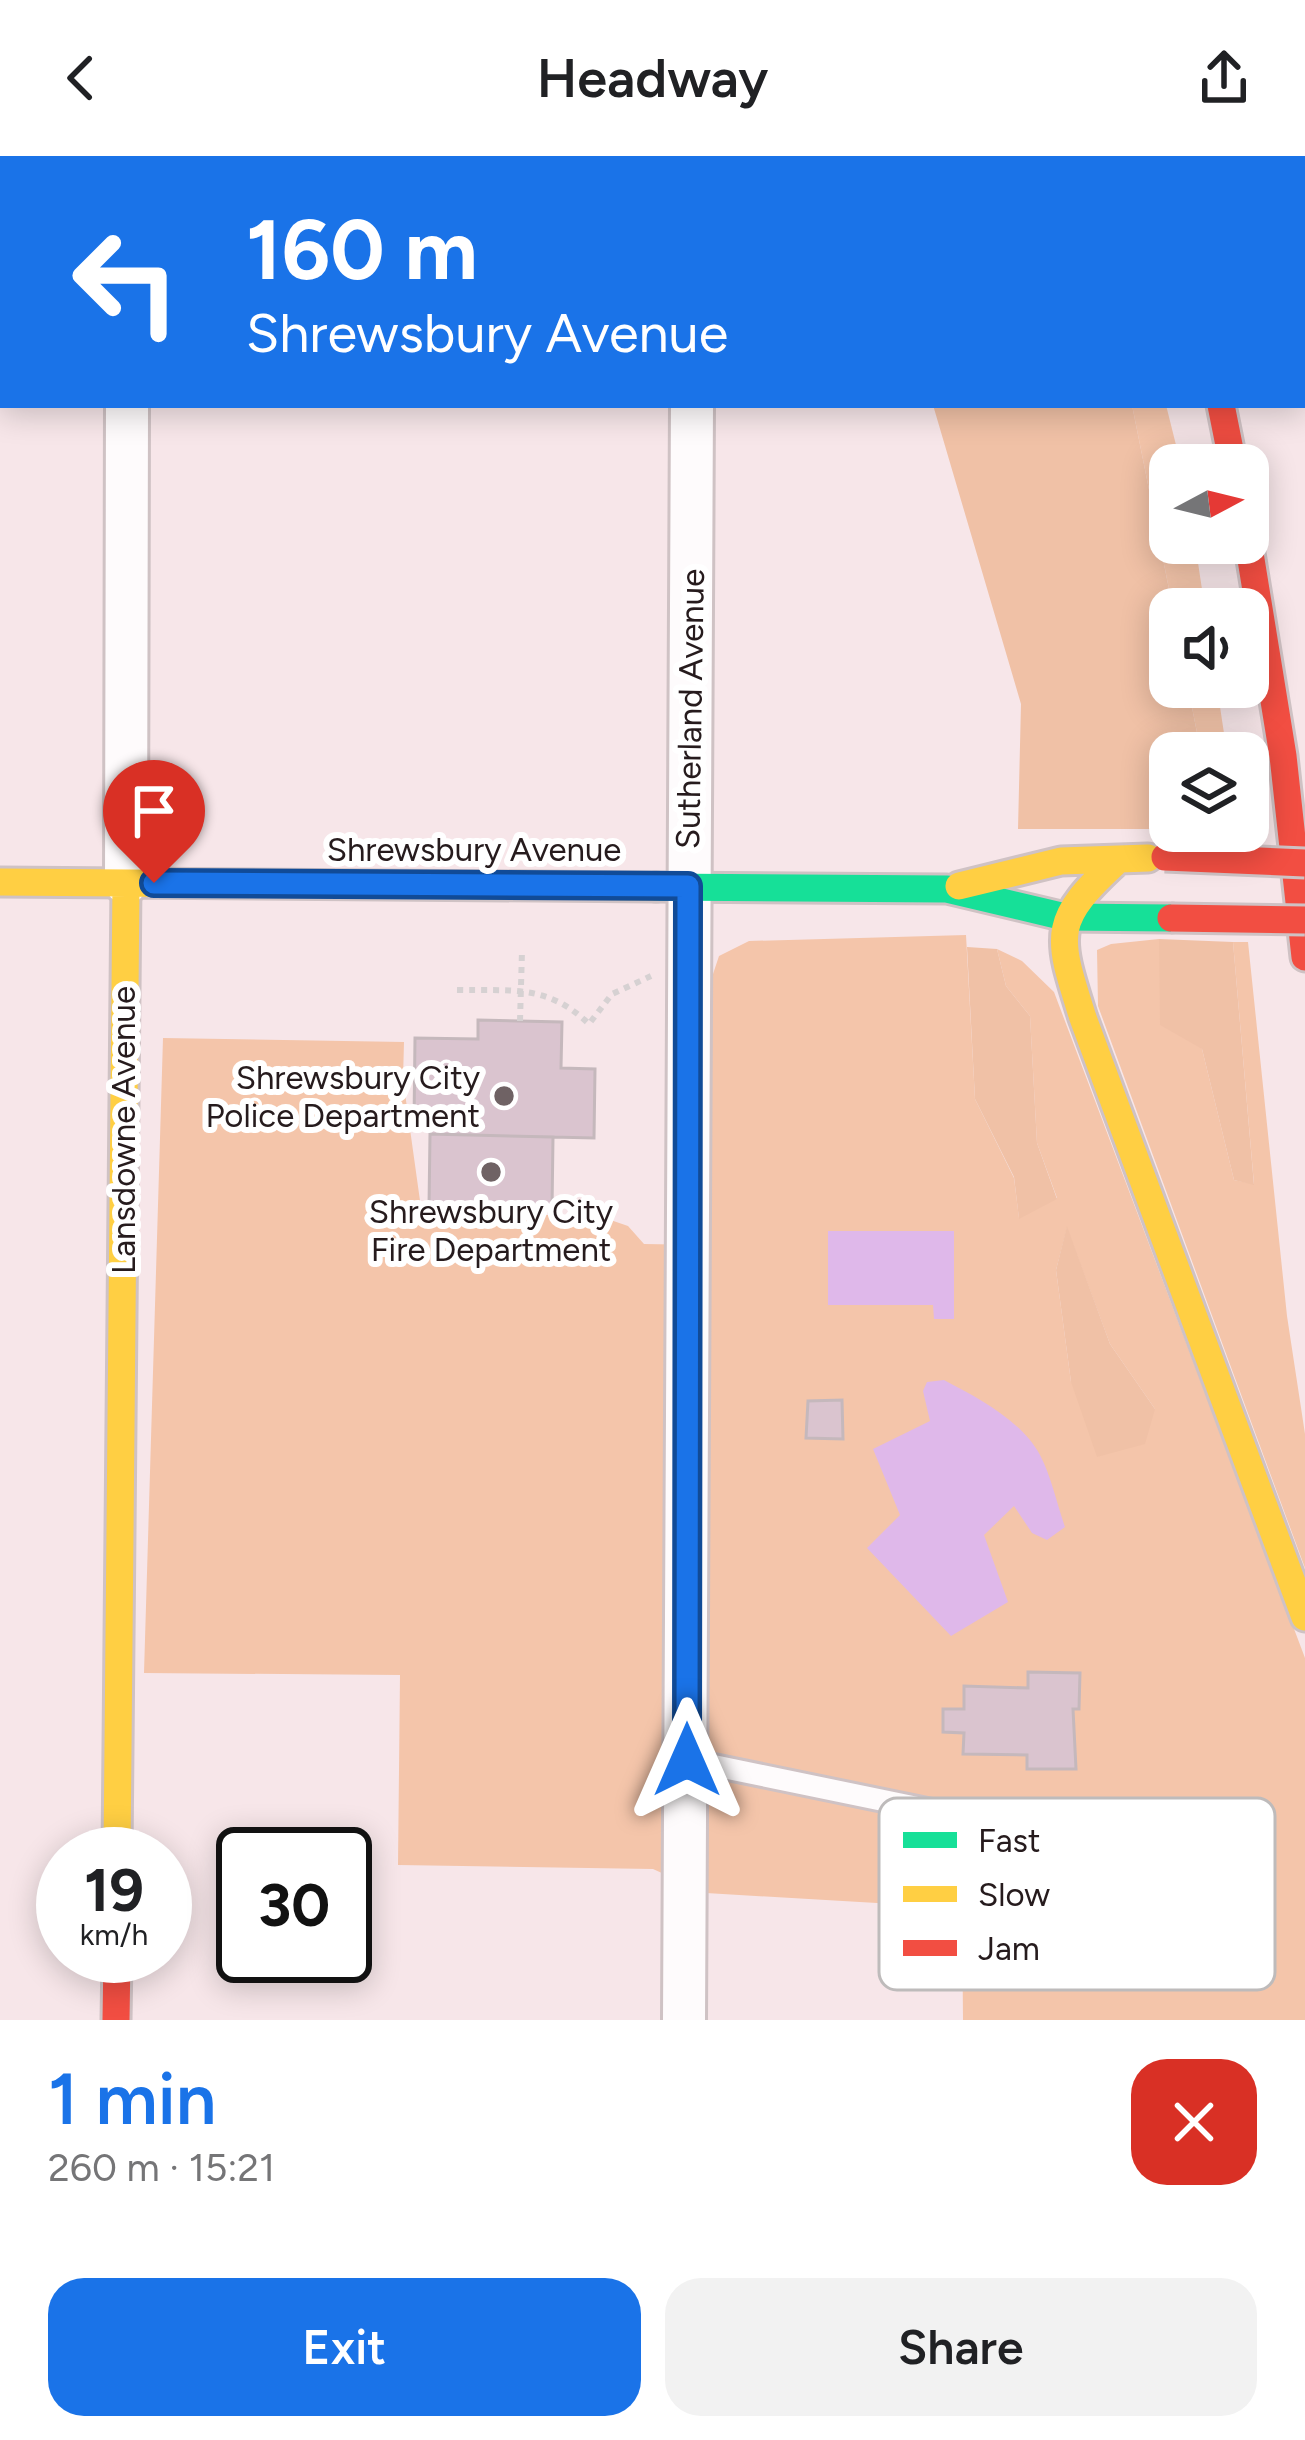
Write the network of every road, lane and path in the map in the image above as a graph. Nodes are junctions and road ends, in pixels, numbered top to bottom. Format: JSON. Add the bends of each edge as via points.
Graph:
{"nodes":[{"id":1,"x":128,"y":408,"type":"edge"},
{"id":2,"x":692,"y":408,"type":"edge"},
{"id":3,"x":1221,"y":408,"type":"edge"},
{"id":4,"x":1228,"y":444,"type":"edge"},
{"id":5,"x":1252,"y":564,"type":"edge"},
{"id":6,"x":1119,"y":859,"type":"junction"},
{"id":7,"x":1305,"y":863,"type":"edge"},
{"id":8,"x":0,"y":882,"type":"edge"},
{"id":9,"x":126,"y":883,"type":"junction"},
{"id":10,"x":688,"y":886,"type":"junction"},
{"id":11,"x":947,"y":889,"type":"junction"},
{"id":12,"x":1065,"y":917,"type":"junction"},
{"id":13,"x":1305,"y":920,"type":"edge"},
{"id":14,"x":522,"y":951,"type":"dead end"},
{"id":15,"x":1305,"y":957,"type":"edge"},
{"id":16,"x":651,"y":976,"type":"dead end"},
{"id":17,"x":457,"y":990,"type":"dead end"},
{"id":18,"x":520,"y":991,"type":"junction"},
{"id":19,"x":520,"y":1022,"type":"dead end"},
{"id":20,"x":1305,"y":1617,"type":"edge"},
{"id":21,"x":687,"y":1760,"type":"junction"},
{"id":22,"x":879,"y":1800,"type":"edge"},
{"id":23,"x":117,"y":1827,"type":"edge"},
{"id":24,"x":117,"y":1983,"type":"edge"},
{"id":25,"x":116,"y":2020,"type":"edge"},
{"id":26,"x":684,"y":2020,"type":"edge"}],
"edges":[{"from":1,"to":9,"type":"street","name":"Lansdowne Avenue"},
{"from":2,"to":10,"type":"street","name":"Sutherland Avenue"},
{"from":3,"to":4,"type":"main road"},
{"from":5,"to":15,"type":"main road"},
{"from":6,"to":7,"type":"main road","name":"Shrewsbury Avenue","bridge":true},
{"from":6,"to":11,"type":"main road","name":"Shrewsbury Avenue","via":[[1061,861]]},
{"from":6,"to":12,"type":"main road"},
{"from":8,"to":9,"type":"main road","name":"Shrewsbury Avenue"},
{"from":9,"to":10,"type":"main road","name":"Shrewsbury Avenue"},
{"from":9,"to":23,"type":"main road","name":"Lansdowne Avenue"},
{"from":10,"to":11,"type":"main road","name":"Shrewsbury Avenue"},
{"from":10,"to":21,"type":"street","name":"Sutherland Avenue"},
{"from":11,"to":12,"type":"main road","name":"Shrewsbury Avenue"},
{"from":12,"to":13,"type":"main road","name":"Shrewsbury Avenue","bridge":true},
{"from":12,"to":20,"type":"main road","via":[[1066,960],[1083,1018]]},
{"from":14,"to":18,"type":"path"},
{"from":16,"to":18,"type":"path","via":[[612,994],[589,1024],[563,1002]]},
{"from":17,"to":18,"type":"path"},
{"from":18,"to":19,"type":"path"},
{"from":21,"to":22,"type":"lane"},
{"from":21,"to":26,"type":"street","name":"Sutherland Avenue"},
{"from":24,"to":25,"type":"main road"}]}
